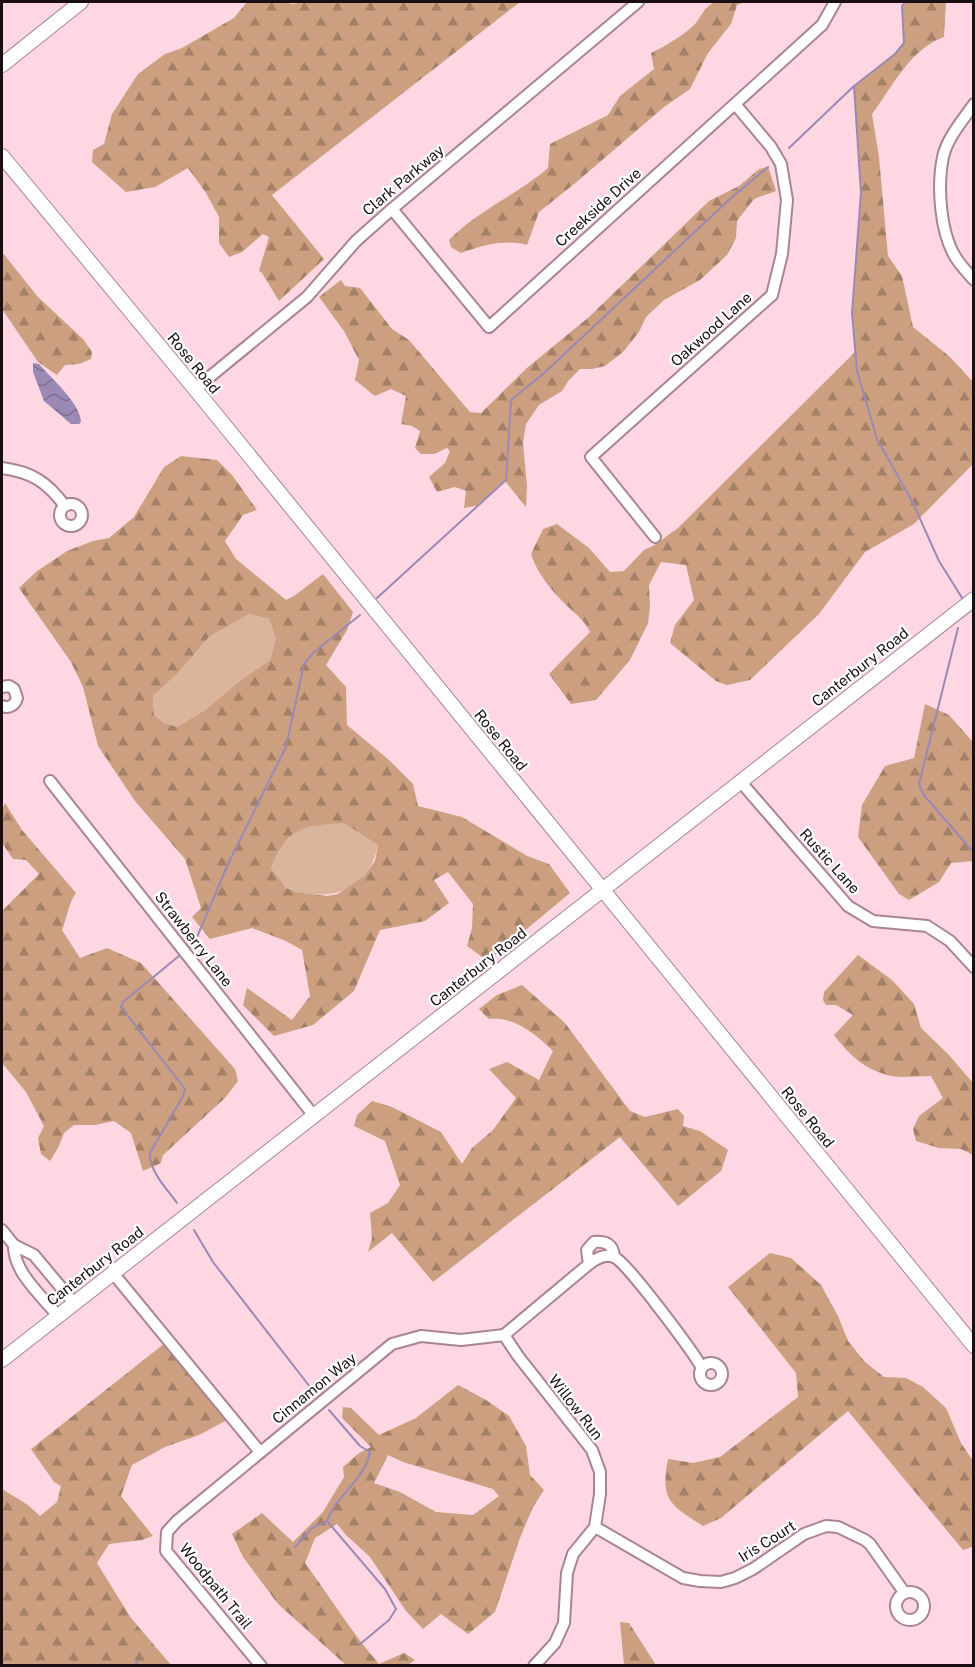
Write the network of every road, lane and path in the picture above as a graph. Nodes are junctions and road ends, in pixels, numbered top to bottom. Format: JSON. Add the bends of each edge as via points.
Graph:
{"nodes":[{"id":1,"x":81,"y":2,"type":"edge"},
{"id":2,"x":638,"y":2,"type":"edge"},
{"id":3,"x":835,"y":2,"type":"edge"},
{"id":4,"x":2,"y":65,"type":"edge"},
{"id":5,"x":735,"y":104,"type":"junction"},
{"id":6,"x":974,"y":104,"type":"edge"},
{"id":7,"x":2,"y":156,"type":"edge"},
{"id":8,"x":392,"y":209,"type":"junction"},
{"id":9,"x":974,"y":280,"type":"edge"},
{"id":10,"x":195,"y":389,"type":"junction"},
{"id":11,"x":2,"y":468,"type":"edge"},
{"id":12,"x":65,"y":506,"type":"dead end"},
{"id":13,"x":655,"y":537,"type":"dead end"},
{"id":14,"x":974,"y":599,"type":"edge"},
{"id":15,"x":2,"y":687,"type":"edge"},
{"id":16,"x":2,"y":706,"type":"edge"},
{"id":17,"x":50,"y":781,"type":"dead end"},
{"id":18,"x":740,"y":781,"type":"junction"},
{"id":19,"x":602,"y":891,"type":"junction"},
{"id":20,"x":974,"y":967,"type":"edge"},
{"id":21,"x":314,"y":1116,"type":"junction"},
{"id":22,"x":2,"y":1230,"type":"edge"},
{"id":23,"x":14,"y":1245,"type":"junction"},
{"id":24,"x":614,"y":1257,"type":"junction"},
{"id":25,"x":589,"y":1264,"type":"junction"},
{"id":26,"x":113,"y":1274,"type":"junction"},
{"id":27,"x":74,"y":1303,"type":"junction"},
{"id":28,"x":58,"y":1316,"type":"junction"},
{"id":29,"x":504,"y":1335,"type":"junction"},
{"id":30,"x":974,"y":1346,"type":"edge"},
{"id":31,"x":2,"y":1360,"type":"edge"},
{"id":32,"x":702,"y":1368,"type":"dead end"},
{"id":33,"x":260,"y":1452,"type":"junction"},
{"id":34,"x":595,"y":1527,"type":"junction"},
{"id":35,"x":904,"y":1592,"type":"dead end"},
{"id":36,"x":261,"y":1665,"type":"edge"},
{"id":37,"x":534,"y":1665,"type":"edge"}],
"edges":[{"from":1,"to":4,"type":"street"},
{"from":2,"to":8,"type":"street","name":"Clark Parkway"},
{"from":3,"to":5,"type":"street","name":"Creekside Drive","via":[[822,25]]},
{"from":5,"to":8,"type":"street","name":"Creekside Drive","via":[[489,327]]},
{"from":5,"to":13,"type":"street","name":"Oakwood Lane","via":[[781,164],[787,200],[782,254],[772,295],[591,457]]},
{"from":6,"to":9,"type":"street","via":[[943,156],[940,201],[946,236]]},
{"from":7,"to":10,"type":"street","name":"Rose Road"},
{"from":8,"to":10,"type":"street","name":"Clark Parkway","via":[[356,241],[307,297]]},
{"from":10,"to":19,"type":"street","name":"Rose Road"},
{"from":11,"to":12,"type":"street","via":[[32,476],[52,489]]},
{"from":14,"to":18,"type":"street","name":"Canterbury Road"},
{"from":15,"to":16,"type":"street","via":[[14,689],[17,698],[13,705]]},
{"from":17,"to":21,"type":"street","name":"Strawberry Lane"},
{"from":18,"to":19,"type":"street","name":"Canterbury Road"},
{"from":18,"to":20,"type":"street","name":"Rustic Lane","via":[[848,906],[873,921],[927,926],[950,941]]},
{"from":19,"to":21,"type":"street","name":"Canterbury Road"},
{"from":19,"to":30,"type":"street","name":"Rose Road"},
{"from":21,"to":26,"type":"street","name":"Canterbury Road"},
{"from":22,"to":23,"type":"street"},
{"from":23,"to":27,"type":"street","via":[[34,1255]]},
{"from":23,"to":28,"type":"street","via":[[14,1257],[21,1270]]},
{"from":24,"to":25,"type":"street","via":[[604,1256]]},
{"from":24,"to":25,"type":"street","via":[[614,1251],[605,1242],[594,1242],[587,1250]]},
{"from":24,"to":32,"type":"street","via":[[667,1318]]},
{"from":25,"to":29,"type":"street"},
{"from":26,"to":27,"type":"street","name":"Canterbury Road"},
{"from":26,"to":33,"type":"street"},
{"from":27,"to":28,"type":"street","name":"Canterbury Road"},
{"from":28,"to":31,"type":"street","name":"Canterbury Road"},
{"from":29,"to":33,"type":"street","name":"Cinnamon Way","via":[[461,1340],[421,1336],[392,1344]]},
{"from":29,"to":34,"type":"street","name":"Willow Run","via":[[592,1450],[600,1472]]},
{"from":33,"to":36,"type":"street","name":"Woodpath Trail","via":[[177,1521],[167,1532],[166,1551]]},
{"from":34,"to":35,"type":"street","name":"Iris Court","via":[[682,1578],[721,1582],[753,1569],[804,1534],[826,1526],[838,1527],[870,1544]]},
{"from":34,"to":37,"type":"street","via":[[573,1554],[567,1573],[564,1623],[555,1643]]}]}
